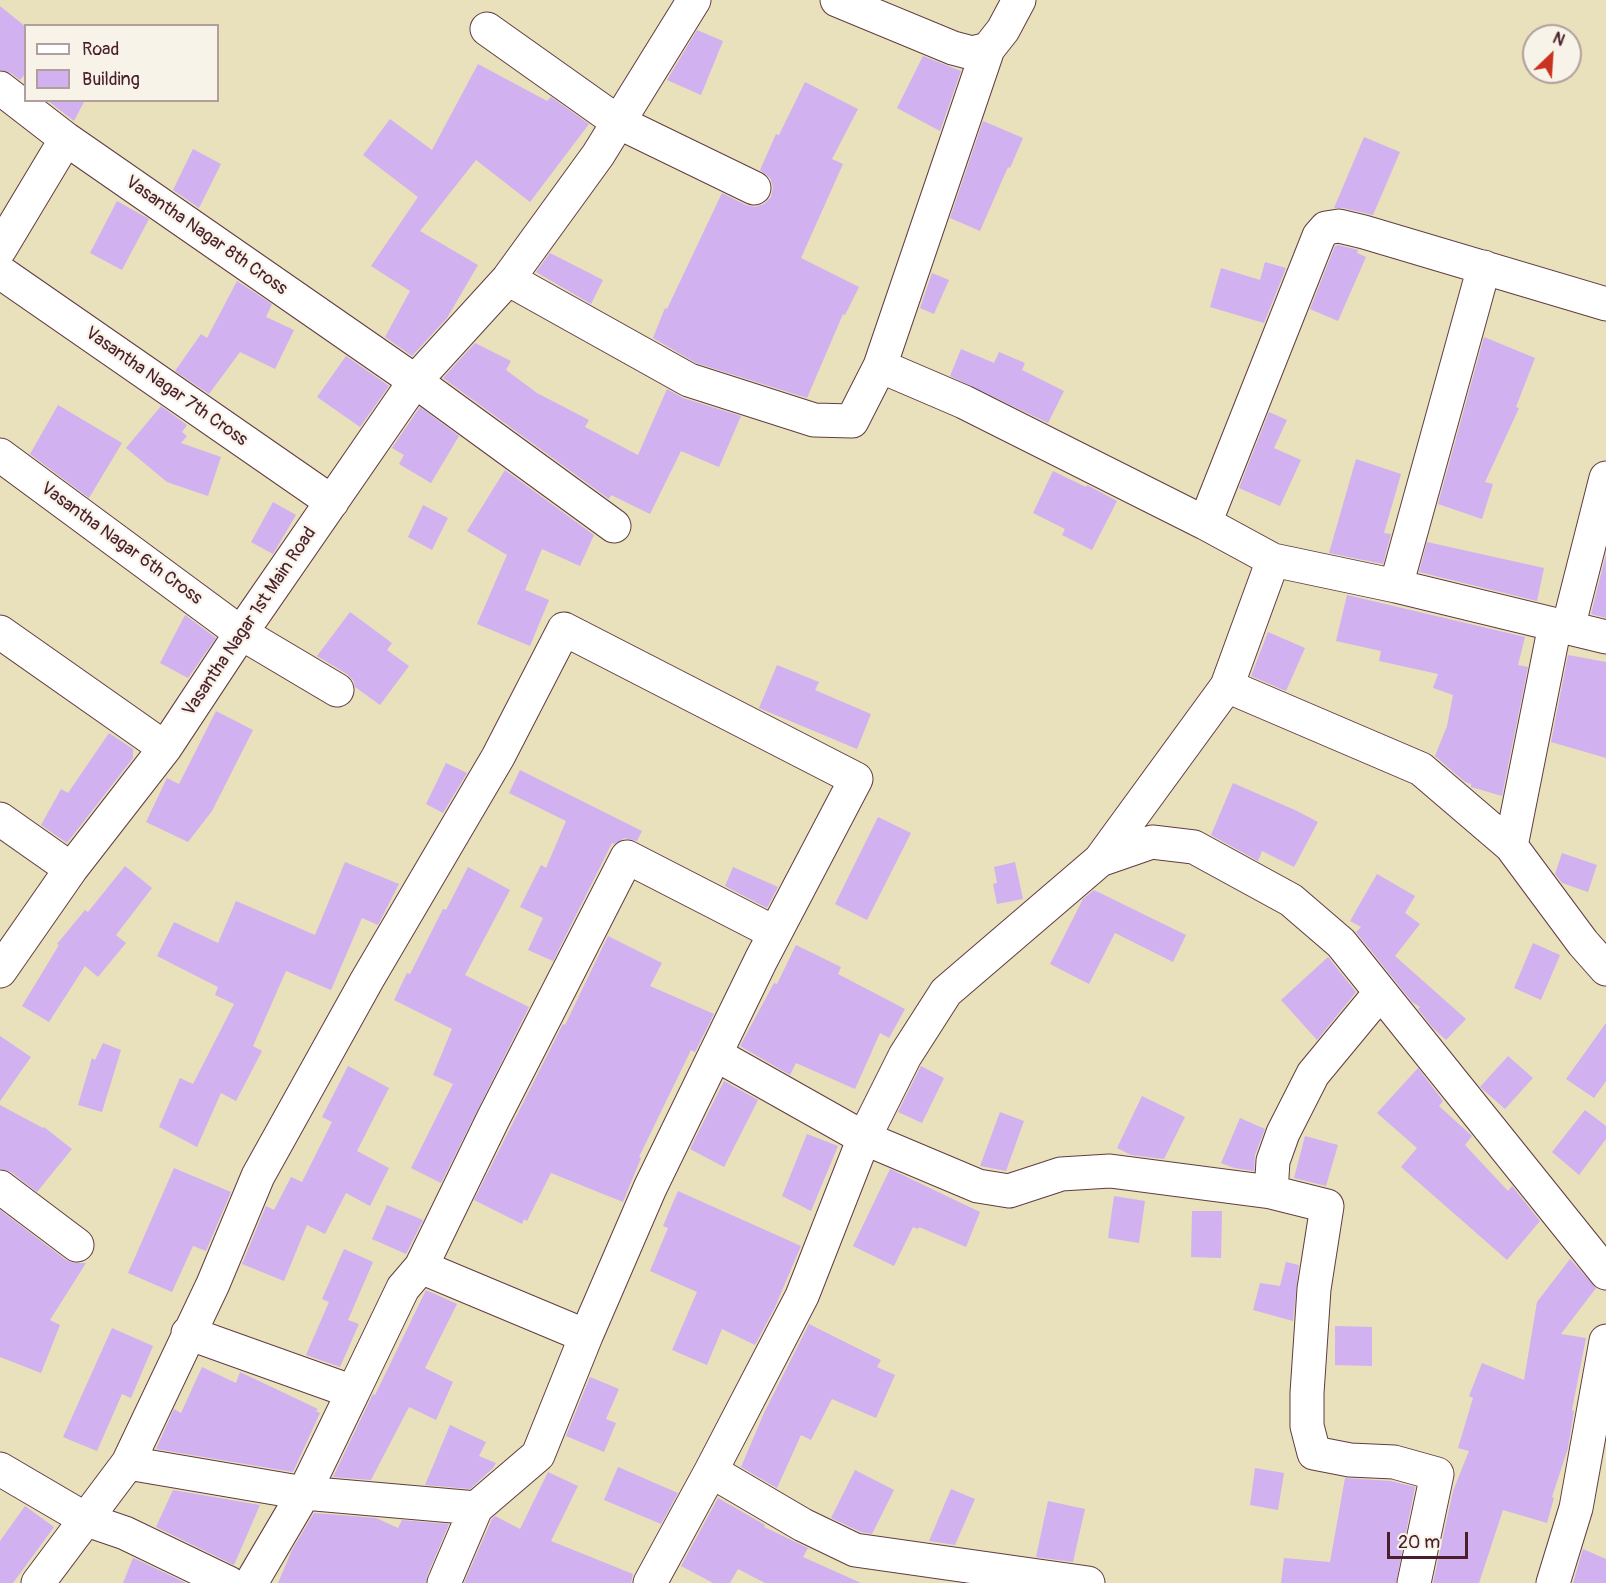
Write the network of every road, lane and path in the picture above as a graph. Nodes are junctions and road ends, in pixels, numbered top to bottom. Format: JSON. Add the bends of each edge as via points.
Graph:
{"nodes":[{"id":1,"x":694,"y":0,"type":"edge"},
{"id":2,"x":837,"y":0,"type":"edge"},
{"id":3,"x":1019,"y":0,"type":"edge"},
{"id":4,"x":487,"y":29,"type":"dead end"},
{"id":5,"x":988,"y":49,"type":"junction"},
{"id":6,"x":0,"y":88,"type":"edge"},
{"id":7,"x":618,"y":122,"type":"junction"},
{"id":8,"x":66,"y":139,"type":"junction"},
{"id":9,"x":754,"y":188,"type":"dead end"},
{"id":10,"x":0,"y":249,"type":"edge"},
{"id":11,"x":1484,"y":267,"type":"junction"},
{"id":12,"x":0,"y":272,"type":"edge"},
{"id":13,"x":508,"y":279,"type":"junction"},
{"id":14,"x":1606,"y":304,"type":"edge"},
{"id":15,"x":880,"y":366,"type":"junction"},
{"id":16,"x":415,"y":381,"type":"junction"},
{"id":17,"x":0,"y":454,"type":"edge"},
{"id":18,"x":1606,"y":478,"type":"edge"},
{"id":19,"x":332,"y":502,"type":"junction"},
{"id":20,"x":1205,"y":523,"type":"junction"},
{"id":21,"x":614,"y":526,"type":"dead end"},
{"id":22,"x":1273,"y":560,"type":"junction"},
{"id":23,"x":1396,"y":586,"type":"junction"},
{"id":24,"x":1561,"y":627,"type":"junction"},
{"id":25,"x":0,"y":632,"type":"edge"},
{"id":26,"x":241,"y":633,"type":"junction"},
{"id":27,"x":1606,"y":637,"type":"edge"},
{"id":28,"x":1227,"y":686,"type":"junction"},
{"id":29,"x":337,"y":690,"type":"dead end"},
{"id":30,"x":165,"y":748,"type":"junction"},
{"id":31,"x":0,"y":819,"type":"edge"},
{"id":32,"x":1511,"y":846,"type":"junction"},
{"id":33,"x":1100,"y":860,"type":"junction"},
{"id":34,"x":71,"y":869,"type":"junction"},
{"id":35,"x":775,"y":933,"type":"junction"},
{"id":36,"x":1606,"y":969,"type":"edge"},
{"id":37,"x":0,"y":971,"type":"edge"},
{"id":38,"x":1380,"y":993,"type":"junction"},
{"id":39,"x":716,"y":1054,"type":"junction"},
{"id":40,"x":864,"y":1138,"type":"junction"},
{"id":41,"x":0,"y":1187,"type":"edge"},
{"id":42,"x":1271,"y":1192,"type":"junction"},
{"id":43,"x":77,"y":1245,"type":"dead end"},
{"id":44,"x":421,"y":1267,"type":"junction"},
{"id":45,"x":1606,"y":1274,"type":"edge"},
{"id":46,"x":188,"y":1333,"type":"junction"},
{"id":47,"x":586,"y":1336,"type":"junction"},
{"id":48,"x":1606,"y":1341,"type":"edge"},
{"id":49,"x":353,"y":1392,"type":"junction"},
{"id":50,"x":128,"y":1463,"type":"junction"},
{"id":51,"x":0,"y":1469,"type":"edge"},
{"id":52,"x":711,"y":1471,"type":"junction"},
{"id":53,"x":304,"y":1493,"type":"junction"},
{"id":54,"x":476,"y":1508,"type":"junction"},
{"id":55,"x":87,"y":1520,"type":"junction"},
{"id":56,"x":38,"y":1583,"type":"edge"},
{"id":57,"x":229,"y":1583,"type":"edge"},
{"id":58,"x":251,"y":1583,"type":"edge"},
{"id":59,"x":444,"y":1583,"type":"edge"},
{"id":60,"x":650,"y":1583,"type":"edge"},
{"id":61,"x":1088,"y":1583,"type":"edge"},
{"id":62,"x":1414,"y":1583,"type":"edge"},
{"id":63,"x":1553,"y":1583,"type":"edge"}],
"edges":[{"from":1,"to":7,"type":"street","name":"Vasantha Nagar 1st Main Road"},
{"from":2,"to":5,"type":"street","via":[[953,48],[972,53]]},
{"from":3,"to":5,"type":"street"},
{"from":4,"to":7,"type":"street"},
{"from":5,"to":15,"type":"street"},
{"from":6,"to":8,"type":"street","name":"Vasantha Nagar 8th Cross"},
{"from":7,"to":9,"type":"street"},
{"from":7,"to":13,"type":"street","name":"Vasantha Nagar 1st Main Road"},
{"from":8,"to":10,"type":"street"},
{"from":8,"to":16,"type":"street","name":"Vasantha Nagar 8th Cross"},
{"from":11,"to":14,"type":"street"},
{"from":11,"to":20,"type":"street","via":[[1339,226],[1326,228],[1319,236]]},
{"from":11,"to":23,"type":"street"},
{"from":12,"to":19,"type":"street","name":"Vasantha Nagar 7th Cross"},
{"from":13,"to":15,"type":"street","via":[[689,380],[814,420],[852,421]]},
{"from":13,"to":16,"type":"street","name":"Vasantha Nagar 1st Main Road"},
{"from":15,"to":20,"type":"street","via":[[964,402]]},
{"from":16,"to":19,"type":"street","name":"Vasantha Nagar 1st Main Road"},
{"from":16,"to":21,"type":"street","name":"Vasantha Nagar 8th Cross"},
{"from":17,"to":26,"type":"street","name":"Vasantha Nagar 6th Cross"},
{"from":18,"to":24,"type":"street"},
{"from":19,"to":26,"type":"street","name":"Vasantha Nagar 1st Main Road"},
{"from":20,"to":22,"type":"street"},
{"from":22,"to":23,"type":"street"},
{"from":22,"to":28,"type":"street"},
{"from":23,"to":24,"type":"street"},
{"from":24,"to":27,"type":"street"},
{"from":24,"to":32,"type":"street"},
{"from":25,"to":30,"type":"street"},
{"from":26,"to":29,"type":"street","name":"Vasantha Nagar 6th Cross"},
{"from":26,"to":30,"type":"street","name":"Vasantha Nagar 1st Main Road"},
{"from":28,"to":32,"type":"street","via":[[1421,770]]},
{"from":28,"to":33,"type":"street"},
{"from":30,"to":34,"type":"street","name":"Vasantha Nagar 1st Main Road"},
{"from":31,"to":34,"type":"street"},
{"from":32,"to":36,"type":"street"},
{"from":33,"to":38,"type":"street","via":[[1152,842],[1194,847],[1291,900],[1341,943]]},
{"from":33,"to":40,"type":"street","via":[[946,992],[905,1056]]},
{"from":34,"to":37,"type":"street","name":"Vasantha Nagar 1st Main Road"},
{"from":35,"to":39,"type":"street"},
{"from":35,"to":44,"type":"street","via":[[627,857]]},
{"from":35,"to":46,"type":"street","via":[[855,779],[564,629],[498,757],[258,1176]]},
{"from":38,"to":42,"type":"street","via":[[1313,1074],[1273,1161]]},
{"from":38,"to":45,"type":"street"},
{"from":39,"to":40,"type":"street"},
{"from":39,"to":47,"type":"street","via":[[650,1188]]},
{"from":40,"to":42,"type":"street","via":[[978,1186],[1009,1191],[1061,1174],[1110,1172]]},
{"from":40,"to":52,"type":"street","via":[[802,1296]]},
{"from":41,"to":43,"type":"street"},
{"from":42,"to":62,"type":"street","via":[[1327,1206],[1314,1289],[1307,1393],[1307,1426],[1314,1453],[1394,1462],[1437,1474]]},
{"from":44,"to":47,"type":"street"},
{"from":44,"to":49,"type":"street","via":[[403,1288]]},
{"from":46,"to":49,"type":"street"},
{"from":46,"to":50,"type":"street"},
{"from":47,"to":54,"type":"street","via":[[538,1455]]},
{"from":48,"to":63,"type":"street","via":[[1576,1508]]},
{"from":49,"to":53,"type":"street"},
{"from":50,"to":53,"type":"street"},
{"from":50,"to":55,"type":"street"},
{"from":51,"to":55,"type":"street"},
{"from":52,"to":60,"type":"street"},
{"from":52,"to":61,"type":"street","via":[[803,1525],[855,1550]]},
{"from":53,"to":54,"type":"street"},
{"from":53,"to":58,"type":"street"},
{"from":54,"to":59,"type":"street"},
{"from":55,"to":56,"type":"street"},
{"from":55,"to":57,"type":"street","via":[[125,1533]]}]}
